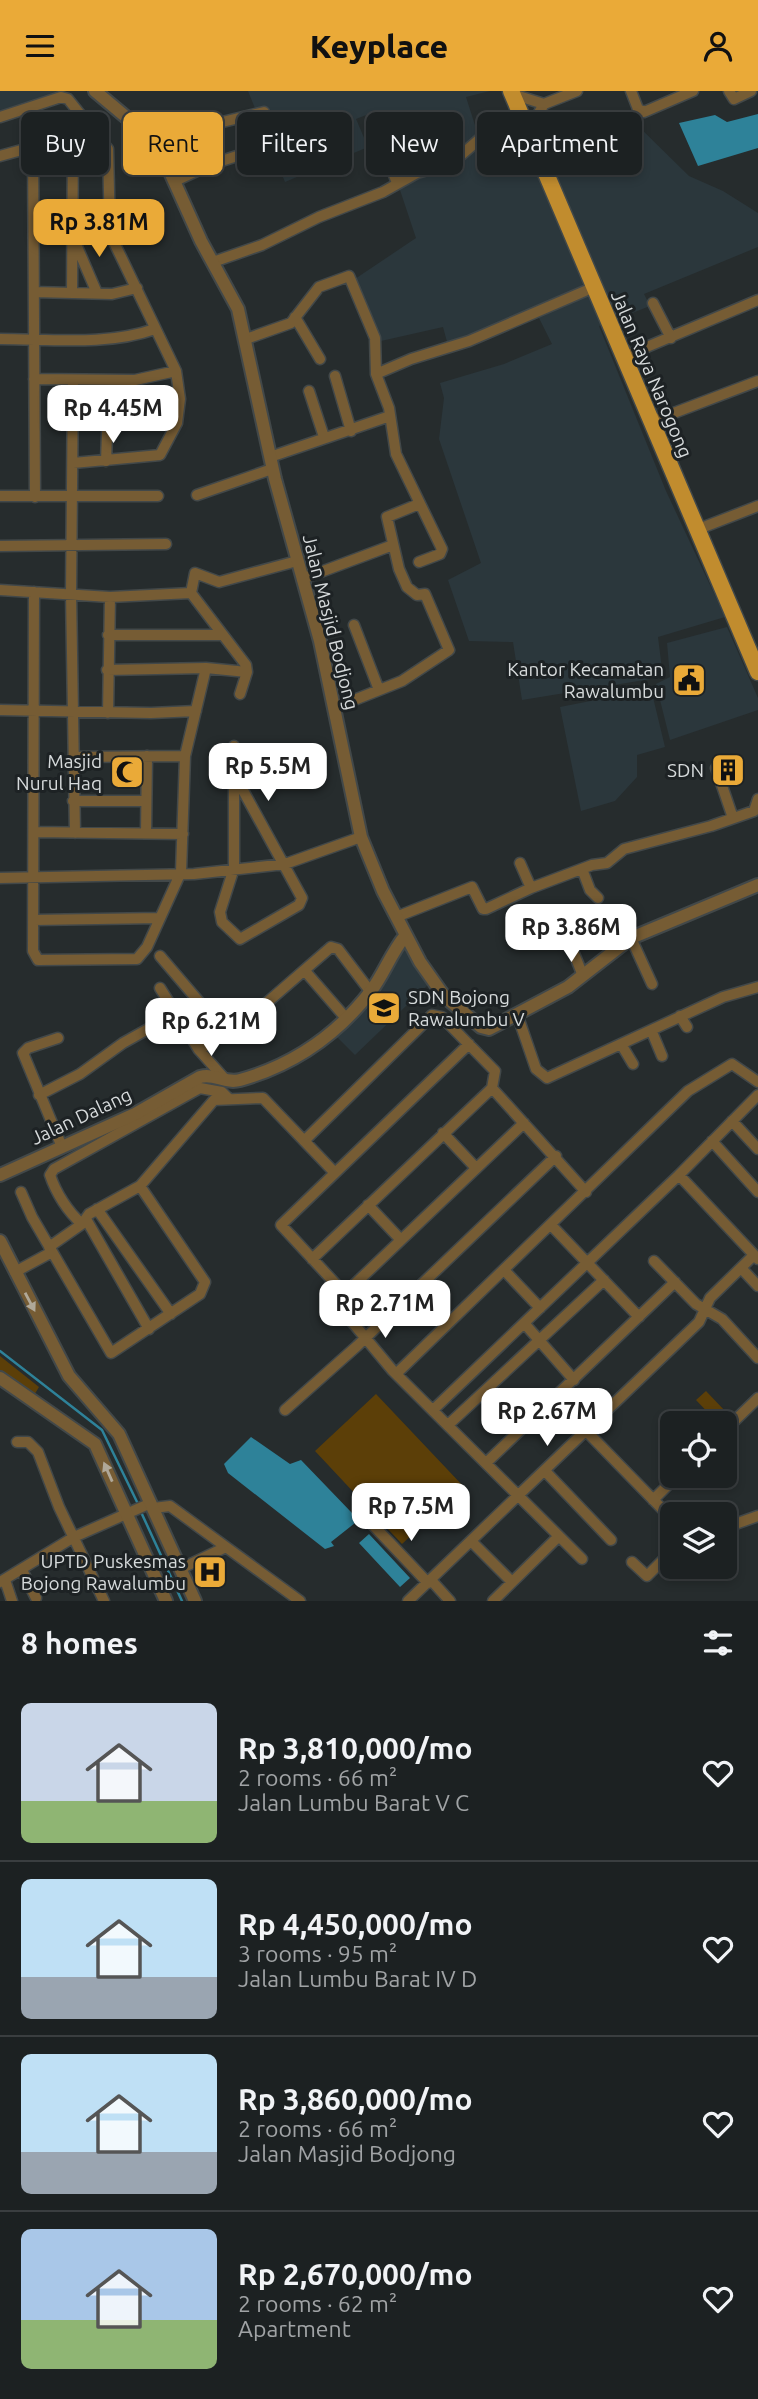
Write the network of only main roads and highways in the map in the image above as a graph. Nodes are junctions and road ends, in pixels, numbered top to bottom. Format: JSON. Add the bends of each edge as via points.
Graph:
{"nodes":[{"id":1,"x":512,"y":92,"type":"edge"},
{"id":2,"x":756,"y":663,"type":"edge"}],
"edges":[{"from":1,"to":2,"type":"main road","name":"Jalan Raya Narogong"}]}
